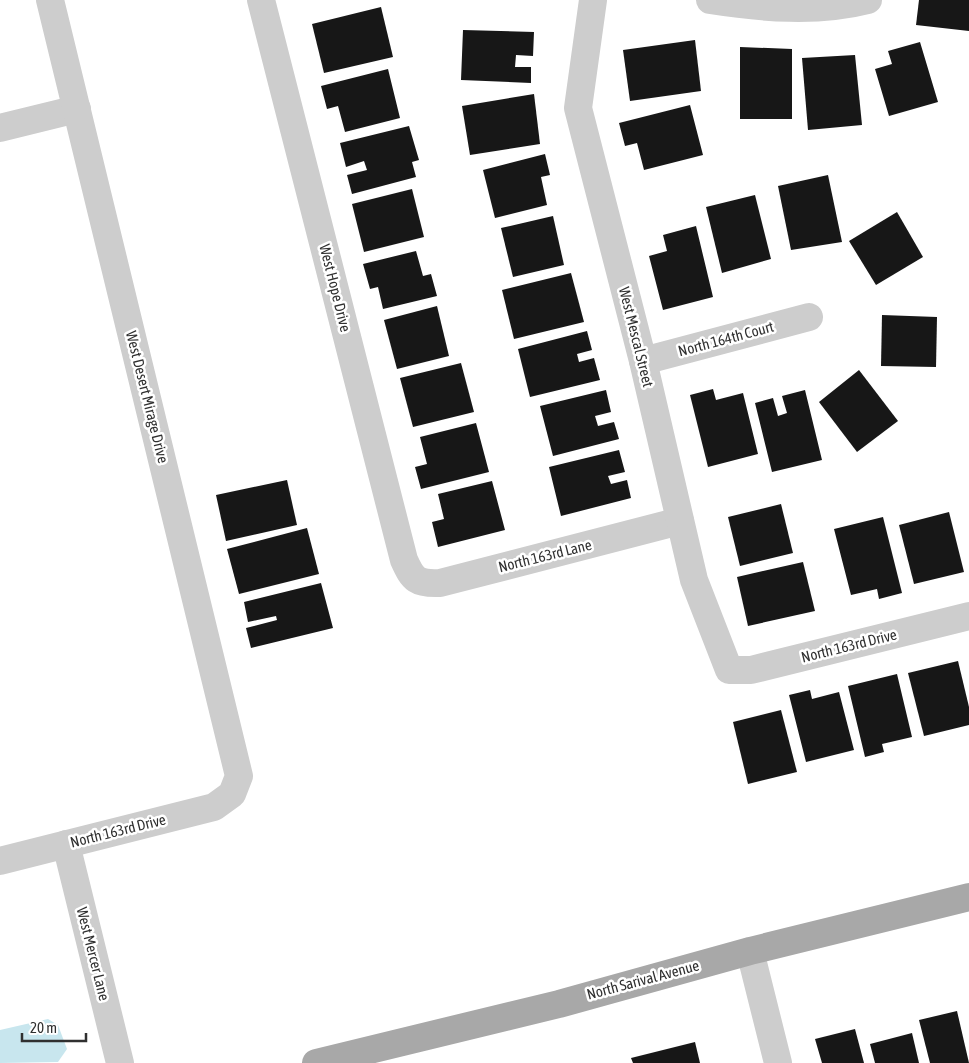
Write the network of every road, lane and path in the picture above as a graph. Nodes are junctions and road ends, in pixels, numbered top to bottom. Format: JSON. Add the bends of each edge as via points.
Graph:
{"nodes":[{"id":1,"x":50,"y":0,"type":"edge"},
{"id":2,"x":261,"y":0,"type":"edge"},
{"id":3,"x":593,"y":0,"type":"edge"},
{"id":4,"x":710,"y":0,"type":"edge"},
{"id":5,"x":868,"y":0,"type":"edge"},
{"id":6,"x":77,"y":109,"type":"junction"},
{"id":7,"x":0,"y":128,"type":"edge"},
{"id":8,"x":809,"y":317,"type":"dead end"},
{"id":9,"x":643,"y":361,"type":"junction"},
{"id":10,"x":680,"y":521,"type":"junction"},
{"id":11,"x":411,"y":576,"type":"joint"},
{"id":12,"x":969,"y":616,"type":"edge"},
{"id":13,"x":729,"y":670,"type":"joint"},
{"id":14,"x":232,"y":794,"type":"joint"},
{"id":15,"x":66,"y":844,"type":"junction"},
{"id":16,"x":0,"y":861,"type":"edge"},
{"id":17,"x":969,"y":897,"type":"edge"},
{"id":18,"x":750,"y":951,"type":"junction"},
{"id":19,"x":120,"y":1063,"type":"edge"},
{"id":20,"x":316,"y":1063,"type":"edge"},
{"id":21,"x":778,"y":1063,"type":"edge"}],
"edges":[{"from":1,"to":6,"type":"street","name":"West Desert Mirage Drive"},
{"from":2,"to":11,"type":"street","name":"West Hope Drive","via":[[404,560]]},
{"from":3,"to":9,"type":"street","name":"West Mescal Street","via":[[578,108]]},
{"from":4,"to":5,"type":"street","via":[[807,8],[842,7]]},
{"from":6,"to":7,"type":"street"},
{"from":6,"to":14,"type":"street","name":"West Desert Mirage Drive","via":[[240,776]]},
{"from":8,"to":9,"type":"street","name":"North 164th Court"},
{"from":9,"to":10,"type":"street","name":"West Mescal Street"},
{"from":10,"to":11,"type":"street","name":"North 163rd Lane","via":[[440,583],[423,583]]},
{"from":10,"to":13,"type":"street","name":"West Mescal Street","via":[[694,580]]},
{"from":12,"to":13,"type":"street","name":"North 163rd Drive","via":[[751,670]]},
{"from":14,"to":15,"type":"street","name":"North 163rd Drive","via":[[214,807]]},
{"from":15,"to":16,"type":"street","name":"North 163rd Drive"},
{"from":15,"to":19,"type":"street","name":"West Mercer Lane"},
{"from":17,"to":18,"type":"main road","name":"North Sarival Avenue"},
{"from":18,"to":20,"type":"main road","name":"North Sarival Avenue","via":[[559,1004]]},
{"from":18,"to":21,"type":"street"}]}
